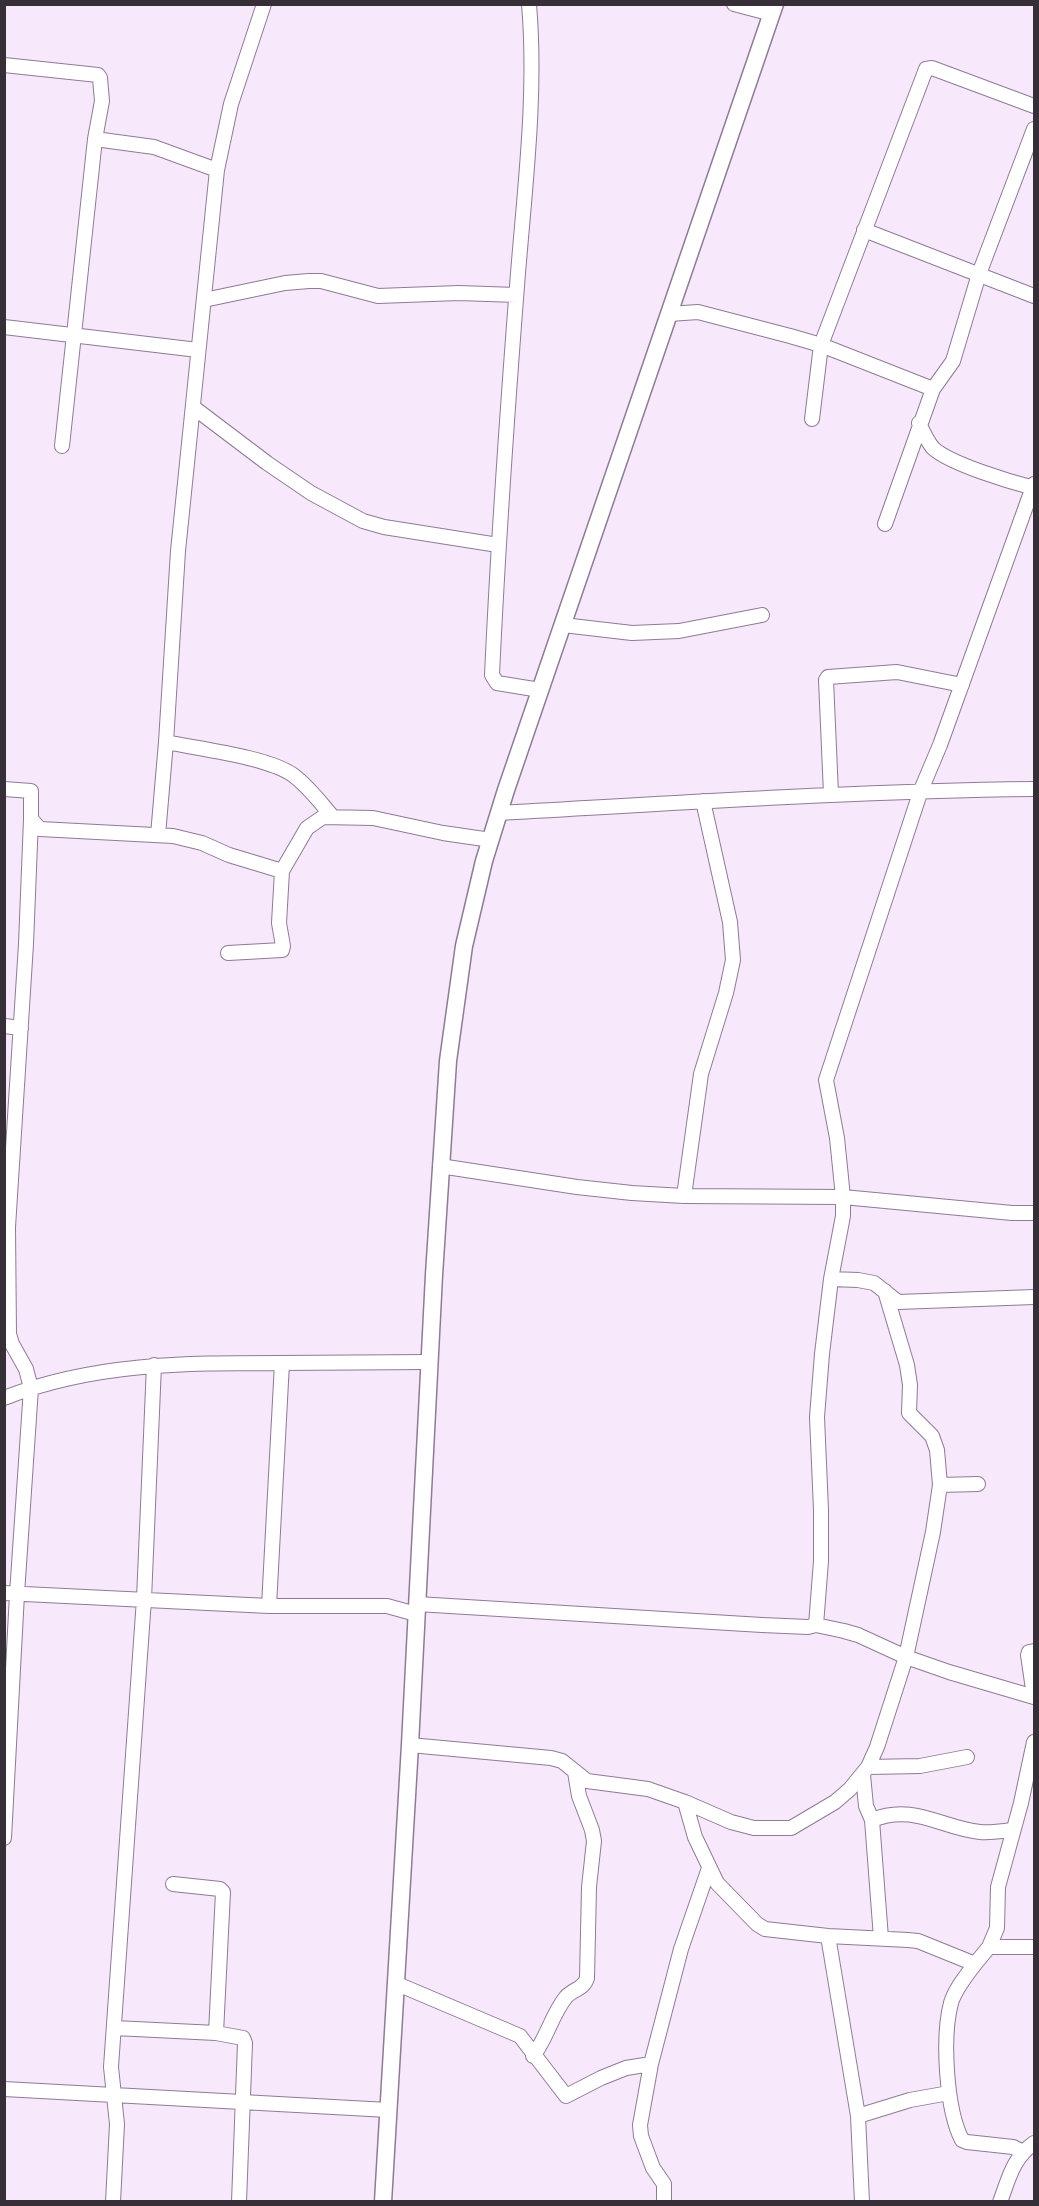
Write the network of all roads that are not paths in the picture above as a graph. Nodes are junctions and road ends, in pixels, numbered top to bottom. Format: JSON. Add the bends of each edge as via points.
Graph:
{"nodes":[{"id":1,"x":264,"y":4,"type":"edge"},
{"id":2,"x":529,"y":4,"type":"edge"},
{"id":3,"x":734,"y":4,"type":"edge"},
{"id":4,"x":773,"y":9,"type":"edge"},
{"id":5,"x":4,"y":65,"type":"edge"},
{"id":6,"x":1035,"y":106,"type":"edge"},
{"id":7,"x":1035,"y":129,"type":"edge"},
{"id":8,"x":95,"y":139,"type":"junction"},
{"id":9,"x":217,"y":171,"type":"junction"},
{"id":10,"x":864,"y":230,"type":"junction"},
{"id":11,"x":979,"y":274,"type":"junction"},
{"id":12,"x":676,"y":291,"type":"junction"},
{"id":13,"x":516,"y":295,"type":"junction"},
{"id":14,"x":1035,"y":296,"type":"edge"},
{"id":15,"x":204,"y":300,"type":"junction"},
{"id":16,"x":698,"y":312,"type":"junction"},
{"id":17,"x":669,"y":314,"type":"junction"},
{"id":18,"x":4,"y":327,"type":"edge"},
{"id":19,"x":73,"y":335,"type":"junction"},
{"id":20,"x":821,"y":345,"type":"junction"},
{"id":21,"x":198,"y":350,"type":"junction"},
{"id":22,"x":933,"y":388,"type":"junction"},
{"id":23,"x":193,"y":407,"type":"junction"},
{"id":24,"x":812,"y":419,"type":"dead end"},
{"id":25,"x":919,"y":423,"type":"junction"},
{"id":26,"x":62,"y":446,"type":"dead end"},
{"id":27,"x":1034,"y":487,"type":"edge"},
{"id":28,"x":885,"y":524,"type":"dead end"},
{"id":29,"x":498,"y":545,"type":"junction"},
{"id":30,"x":762,"y":615,"type":"dead end"},
{"id":31,"x":562,"y":625,"type":"junction"},
{"id":32,"x":962,"y":685,"type":"junction"},
{"id":33,"x":540,"y":690,"type":"junction"},
{"id":34,"x":166,"y":742,"type":"junction"},
{"id":35,"x":4,"y":789,"type":"edge"},
{"id":36,"x":1035,"y":789,"type":"edge"},
{"id":37,"x":921,"y":790,"type":"junction"},
{"id":38,"x":831,"y":794,"type":"junction"},
{"id":39,"x":704,"y":801,"type":"junction"},
{"id":40,"x":499,"y":813,"type":"junction"},
{"id":41,"x":332,"y":816,"type":"junction"},
{"id":42,"x":36,"y":824,"type":"junction"},
{"id":43,"x":158,"y":835,"type":"junction"},
{"id":44,"x":491,"y":840,"type":"junction"},
{"id":45,"x":282,"y":871,"type":"junction"},
{"id":46,"x":228,"y":953,"type":"dead end"},
{"id":47,"x":4,"y":1026,"type":"edge"},
{"id":48,"x":21,"y":1028,"type":"junction"},
{"id":49,"x":440,"y":1166,"type":"junction"},
{"id":50,"x":684,"y":1196,"type":"junction"},
{"id":51,"x":843,"y":1197,"type":"junction"},
{"id":52,"x":1035,"y":1214,"type":"edge"},
{"id":53,"x":831,"y":1280,"type":"junction"},
{"id":54,"x":885,"y":1291,"type":"junction"},
{"id":55,"x":1035,"y":1297,"type":"edge"},
{"id":56,"x":429,"y":1362,"type":"junction"},
{"id":57,"x":282,"y":1363,"type":"junction"},
{"id":58,"x":154,"y":1365,"type":"junction"},
{"id":59,"x":31,"y":1388,"type":"junction"},
{"id":60,"x":4,"y":1398,"type":"edge"},
{"id":61,"x":978,"y":1484,"type":"dead end"},
{"id":62,"x":940,"y":1485,"type":"junction"},
{"id":63,"x":11,"y":1593,"type":"edge"},
{"id":64,"x":144,"y":1599,"type":"junction"},
{"id":65,"x":269,"y":1606,"type":"junction"},
{"id":66,"x":417,"y":1609,"type":"junction"},
{"id":67,"x":816,"y":1625,"type":"junction"},
{"id":68,"x":1035,"y":1651,"type":"edge"},
{"id":69,"x":906,"y":1658,"type":"junction"},
{"id":70,"x":1034,"y":1696,"type":"edge"},
{"id":71,"x":1035,"y":1742,"type":"edge"},
{"id":72,"x":410,"y":1745,"type":"junction"},
{"id":73,"x":967,"y":1757,"type":"dead end"},
{"id":74,"x":865,"y":1771,"type":"junction"},
{"id":75,"x":575,"y":1772,"type":"junction"},
{"id":76,"x":685,"y":1802,"type":"junction"},
{"id":77,"x":872,"y":1820,"type":"junction"},
{"id":78,"x":5,"y":1827,"type":"edge"},
{"id":79,"x":1013,"y":1830,"type":"junction"},
{"id":80,"x":4,"y":1838,"type":"edge"},
{"id":81,"x":709,"y":1868,"type":"junction"},
{"id":82,"x":173,"y":1884,"type":"dead end"},
{"id":83,"x":828,"y":1936,"type":"junction"},
{"id":84,"x":881,"y":1938,"type":"junction"},
{"id":85,"x":989,"y":1947,"type":"junction"},
{"id":86,"x":1035,"y":1947,"type":"edge"},
{"id":87,"x":975,"y":1964,"type":"junction"},
{"id":88,"x":395,"y":1983,"type":"junction"},
{"id":89,"x":115,"y":2028,"type":"junction"},
{"id":90,"x":216,"y":2033,"type":"junction"},
{"id":91,"x":533,"y":2056,"type":"junction"},
{"id":92,"x":651,"y":2064,"type":"junction"},
{"id":93,"x":4,"y":2089,"type":"edge"},
{"id":94,"x":949,"y":2093,"type":"junction"},
{"id":95,"x":114,"y":2094,"type":"junction"},
{"id":96,"x":244,"y":2101,"type":"junction"},
{"id":97,"x":388,"y":2109,"type":"junction"},
{"id":98,"x":858,"y":2116,"type":"junction"},
{"id":99,"x":1035,"y":2143,"type":"edge"},
{"id":100,"x":1023,"y":2152,"type":"junction"},
{"id":101,"x":113,"y":2202,"type":"edge"},
{"id":102,"x":239,"y":2202,"type":"edge"},
{"id":103,"x":383,"y":2202,"type":"edge"},
{"id":104,"x":664,"y":2202,"type":"edge"},
{"id":105,"x":862,"y":2202,"type":"edge"},
{"id":106,"x":1000,"y":2202,"type":"edge"}],
"edges":[{"from":1,"to":9,"type":"street","via":[[231,104]]},
{"from":2,"to":13,"type":"street","via":[[530,96]]},
{"from":3,"to":4,"type":"street"},
{"from":4,"to":12,"type":"main road"},
{"from":5,"to":8,"type":"street","via":[[98,75],[102,101]]},
{"from":6,"to":10,"type":"street","via":[[926,69]]},
{"from":7,"to":11,"type":"street"},
{"from":8,"to":9,"type":"street","via":[[154,147]]},
{"from":8,"to":19,"type":"street"},
{"from":9,"to":15,"type":"street"},
{"from":10,"to":11,"type":"street"},
{"from":10,"to":20,"type":"street"},
{"from":11,"to":14,"type":"street"},
{"from":11,"to":22,"type":"street","via":[[953,361]]},
{"from":12,"to":16,"type":"street"},
{"from":12,"to":17,"type":"main road"},
{"from":13,"to":15,"type":"street","via":[[378,296],[309,280]]},
{"from":13,"to":29,"type":"street"},
{"from":15,"to":21,"type":"street"},
{"from":16,"to":17,"type":"street"},
{"from":16,"to":20,"type":"street"},
{"from":17,"to":31,"type":"main road"},
{"from":18,"to":19,"type":"street"},
{"from":19,"to":21,"type":"street"},
{"from":19,"to":26,"type":"street"},
{"from":20,"to":22,"type":"street"},
{"from":20,"to":24,"type":"street"},
{"from":21,"to":23,"type":"street"},
{"from":22,"to":25,"type":"street"},
{"from":23,"to":29,"type":"street","via":[[310,493],[363,521]]},
{"from":23,"to":34,"type":"street","via":[[178,551]]},
{"from":25,"to":27,"type":"street","via":[[941,454],[1007,482]]},
{"from":25,"to":28,"type":"street"},
{"from":27,"to":32,"type":"street"},
{"from":29,"to":33,"type":"street","via":[[492,675],[497,683]]},
{"from":30,"to":31,"type":"street","via":[[679,631],[632,633]]},
{"from":31,"to":33,"type":"main road"},
{"from":32,"to":37,"type":"street"},
{"from":32,"to":38,"type":"street","via":[[897,672],[828,677]]},
{"from":33,"to":40,"type":"main road"},
{"from":34,"to":41,"type":"street","via":[[273,764],[308,788]]},
{"from":34,"to":43,"type":"street"},
{"from":35,"to":42,"type":"street","via":[[31,791]]},
{"from":36,"to":37,"type":"street"},
{"from":37,"to":38,"type":"street"},
{"from":37,"to":51,"type":"street","via":[[826,1080]]},
{"from":38,"to":39,"type":"street"},
{"from":39,"to":40,"type":"street"},
{"from":39,"to":50,"type":"street","via":[[730,921],[732,960],[701,1074]]},
{"from":40,"to":44,"type":"main road"},
{"from":41,"to":44,"type":"street","via":[[373,818]]},
{"from":41,"to":45,"type":"street","via":[[307,828]]},
{"from":42,"to":43,"type":"street"},
{"from":42,"to":48,"type":"street","via":[[30,840]]},
{"from":43,"to":45,"type":"street","via":[[187,838]]},
{"from":44,"to":49,"type":"main road","via":[[464,946],[448,1061]]},
{"from":45,"to":46,"type":"street","via":[[282,950]]},
{"from":47,"to":48,"type":"street"},
{"from":48,"to":59,"type":"street","via":[[8,1227],[9,1334]]},
{"from":49,"to":50,"type":"street","via":[[577,1187]]},
{"from":49,"to":56,"type":"main road"},
{"from":50,"to":51,"type":"street"},
{"from":51,"to":52,"type":"street"},
{"from":51,"to":53,"type":"street"},
{"from":53,"to":54,"type":"street","via":[[874,1283]]},
{"from":53,"to":67,"type":"street","via":[[818,1417],[821,1541]]},
{"from":54,"to":55,"type":"street","via":[[898,1302]]},
{"from":54,"to":62,"type":"street","via":[[908,1365],[909,1413],[932,1436]]},
{"from":56,"to":57,"type":"street"},
{"from":56,"to":66,"type":"main road"},
{"from":57,"to":58,"type":"street"},
{"from":57,"to":65,"type":"street"},
{"from":58,"to":59,"type":"street"},
{"from":58,"to":64,"type":"street"},
{"from":59,"to":60,"type":"street"},
{"from":59,"to":63,"type":"street"},
{"from":61,"to":62,"type":"street"},
{"from":62,"to":69,"type":"street","via":[[932,1542]]},
{"from":63,"to":64,"type":"street"},
{"from":63,"to":78,"type":"street"},
{"from":64,"to":65,"type":"street"},
{"from":64,"to":89,"type":"street"},
{"from":65,"to":66,"type":"street"},
{"from":66,"to":67,"type":"street"},
{"from":66,"to":72,"type":"main road"},
{"from":67,"to":69,"type":"street","via":[[858,1635]]},
{"from":68,"to":70,"type":"street","via":[[1028,1653]]},
{"from":69,"to":70,"type":"street"},
{"from":69,"to":74,"type":"street","via":[[877,1747]]},
{"from":71,"to":79,"type":"street"},
{"from":72,"to":75,"type":"street","via":[[550,1758],[562,1761]]},
{"from":72,"to":88,"type":"main road"},
{"from":73,"to":74,"type":"street"},
{"from":74,"to":76,"type":"street","via":[[835,1802],[791,1828],[754,1828]]},
{"from":74,"to":77,"type":"street","via":[[866,1806]]},
{"from":75,"to":76,"type":"street","via":[[587,1781],[648,1789]]},
{"from":75,"to":91,"type":"street","via":[[594,1841],[587,1978],[565,1999]]},
{"from":76,"to":81,"type":"street"},
{"from":77,"to":79,"type":"street","via":[[893,1814],[915,1814],[979,1832]]},
{"from":77,"to":84,"type":"street"},
{"from":78,"to":80,"type":"street"},
{"from":79,"to":85,"type":"street","via":[[998,1887],[997,1928]]},
{"from":81,"to":83,"type":"street","via":[[725,1893],[761,1928]]},
{"from":81,"to":92,"type":"street","via":[[681,1949]]},
{"from":82,"to":90,"type":"street","via":[[223,1892]]},
{"from":83,"to":84,"type":"street"},
{"from":83,"to":98,"type":"street"},
{"from":84,"to":87,"type":"street","via":[[918,1941]]},
{"from":85,"to":86,"type":"street"},
{"from":85,"to":87,"type":"street"},
{"from":87,"to":94,"type":"street","via":[[951,2002]]},
{"from":88,"to":91,"type":"street","via":[[520,2036]]},
{"from":88,"to":97,"type":"main road"},
{"from":89,"to":90,"type":"street"},
{"from":89,"to":95,"type":"street","via":[[111,2067]]},
{"from":90,"to":96,"type":"street","via":[[243,2038]]},
{"from":91,"to":92,"type":"street","via":[[566,2096],[618,2071]]},
{"from":92,"to":104,"type":"street","via":[[641,2136],[653,2168],[664,2184]]},
{"from":93,"to":95,"type":"street"},
{"from":94,"to":98,"type":"street"},
{"from":94,"to":100,"type":"street","via":[[963,2140]]},
{"from":95,"to":96,"type":"street"},
{"from":95,"to":101,"type":"street","via":[[117,2124]]},
{"from":96,"to":97,"type":"street"},
{"from":96,"to":102,"type":"street"},
{"from":97,"to":103,"type":"main road"},
{"from":98,"to":105,"type":"street"},
{"from":99,"to":100,"type":"street"},
{"from":100,"to":106,"type":"street"}]}
